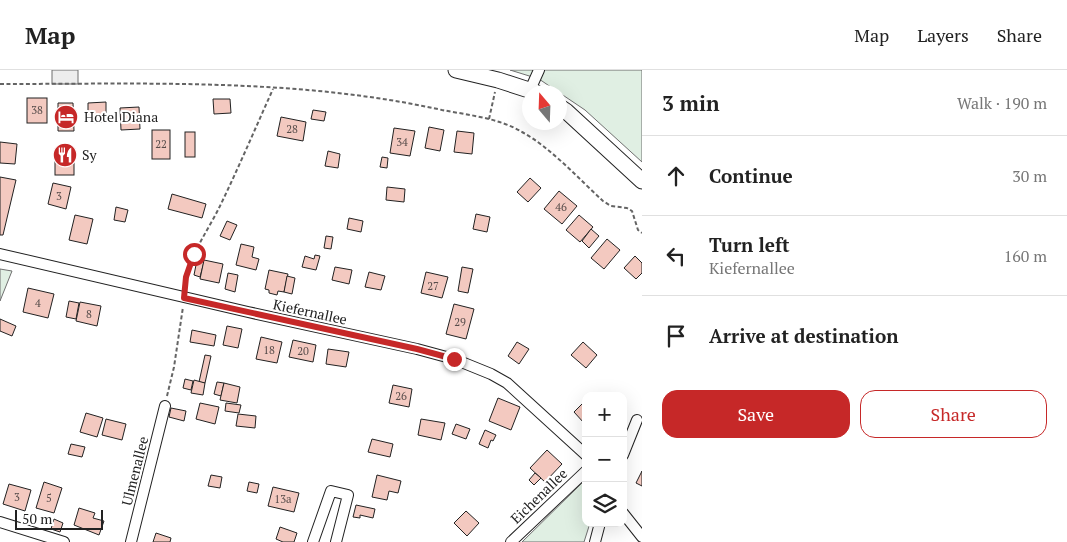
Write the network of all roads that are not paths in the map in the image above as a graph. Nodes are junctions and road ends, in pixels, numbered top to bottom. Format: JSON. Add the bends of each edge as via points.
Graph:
{"nodes":[{"id":1,"x":456,"y":70,"type":"edge"},
{"id":2,"x":539,"y":70,"type":"edge"},
{"id":3,"x":535,"y":85,"type":"edge"},
{"id":4,"x":522,"y":88,"type":"edge"},
{"id":5,"x":567,"y":111,"type":"edge"},
{"id":6,"x":642,"y":181,"type":"edge"},
{"id":7,"x":0,"y":254,"type":"edge"},
{"id":8,"x":165,"y":406,"type":"road end"},
{"id":9,"x":640,"y":418,"type":"edge"},
{"id":10,"x":627,"y":430,"type":"edge"},
{"id":11,"x":627,"y":446,"type":"edge"},
{"id":12,"x":582,"y":451,"type":"edge"},
{"id":13,"x":582,"y":475,"type":"edge"},
{"id":14,"x":627,"y":518,"type":"edge"},
{"id":15,"x":0,"y":522,"type":"edge"},
{"id":16,"x":599,"y":527,"type":"edge"},
{"id":17,"x":642,"y":537,"type":"edge"},
{"id":18,"x":64,"y":542,"type":"edge"},
{"id":19,"x":131,"y":542,"type":"edge"},
{"id":20,"x":313,"y":542,"type":"edge"},
{"id":21,"x":336,"y":542,"type":"edge"},
{"id":22,"x":511,"y":542,"type":"edge"},
{"id":23,"x":595,"y":542,"type":"edge"}],
"edges":[{"from":1,"to":4,"type":"main road"},
{"from":2,"to":3,"type":"street"},
{"from":5,"to":6,"type":"main road"},
{"from":7,"to":12,"type":"street","name":"Kiefernallee","via":[[417,349],[475,367],[507,383]]},
{"from":8,"to":19,"type":"street","name":"Ulmenallee"},
{"from":9,"to":10,"type":"street"},
{"from":9,"to":11,"type":"street"},
{"from":13,"to":22,"type":"street","name":"Eichenallee"},
{"from":14,"to":17,"type":"street"},
{"from":15,"to":18,"type":"street"},
{"from":16,"to":23,"type":"street"},
{"from":20,"to":21,"type":"street","via":[[331,491],[348,495]]}]}
